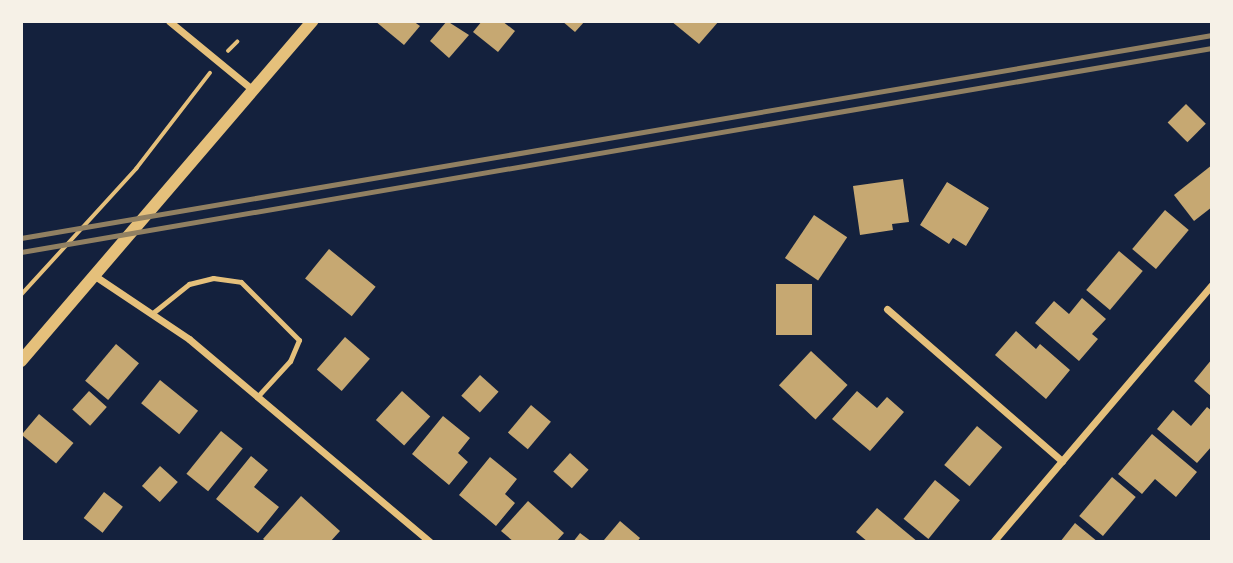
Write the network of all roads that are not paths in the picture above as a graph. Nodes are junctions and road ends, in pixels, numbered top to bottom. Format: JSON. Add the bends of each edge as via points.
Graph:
{"nodes":[{"id":1,"x":169,"y":21,"type":"edge"},
{"id":2,"x":312,"y":21,"type":"edge"},
{"id":3,"x":253,"y":90,"type":"junction"},
{"id":4,"x":95,"y":276,"type":"junction"},
{"id":5,"x":1212,"y":285,"type":"edge"},
{"id":6,"x":887,"y":309,"type":"dead end"},
{"id":7,"x":154,"y":312,"type":"junction"},
{"id":8,"x":21,"y":361,"type":"edge"},
{"id":9,"x":257,"y":397,"type":"junction"},
{"id":10,"x":1062,"y":461,"type":"junction"},
{"id":11,"x":430,"y":542,"type":"edge"},
{"id":12,"x":993,"y":542,"type":"edge"}],
"edges":[{"from":1,"to":3,"type":"street"},
{"from":2,"to":3,"type":"street"},
{"from":3,"to":4,"type":"street"},
{"from":4,"to":7,"type":"street"},
{"from":4,"to":8,"type":"street"},
{"from":5,"to":10,"type":"street"},
{"from":6,"to":10,"type":"street"},
{"from":7,"to":9,"type":"street"},
{"from":7,"to":9,"type":"lane","via":[[189,284],[213,278],[241,282],[299,340],[290,360]]},
{"from":9,"to":11,"type":"street"},
{"from":10,"to":12,"type":"street"}]}
